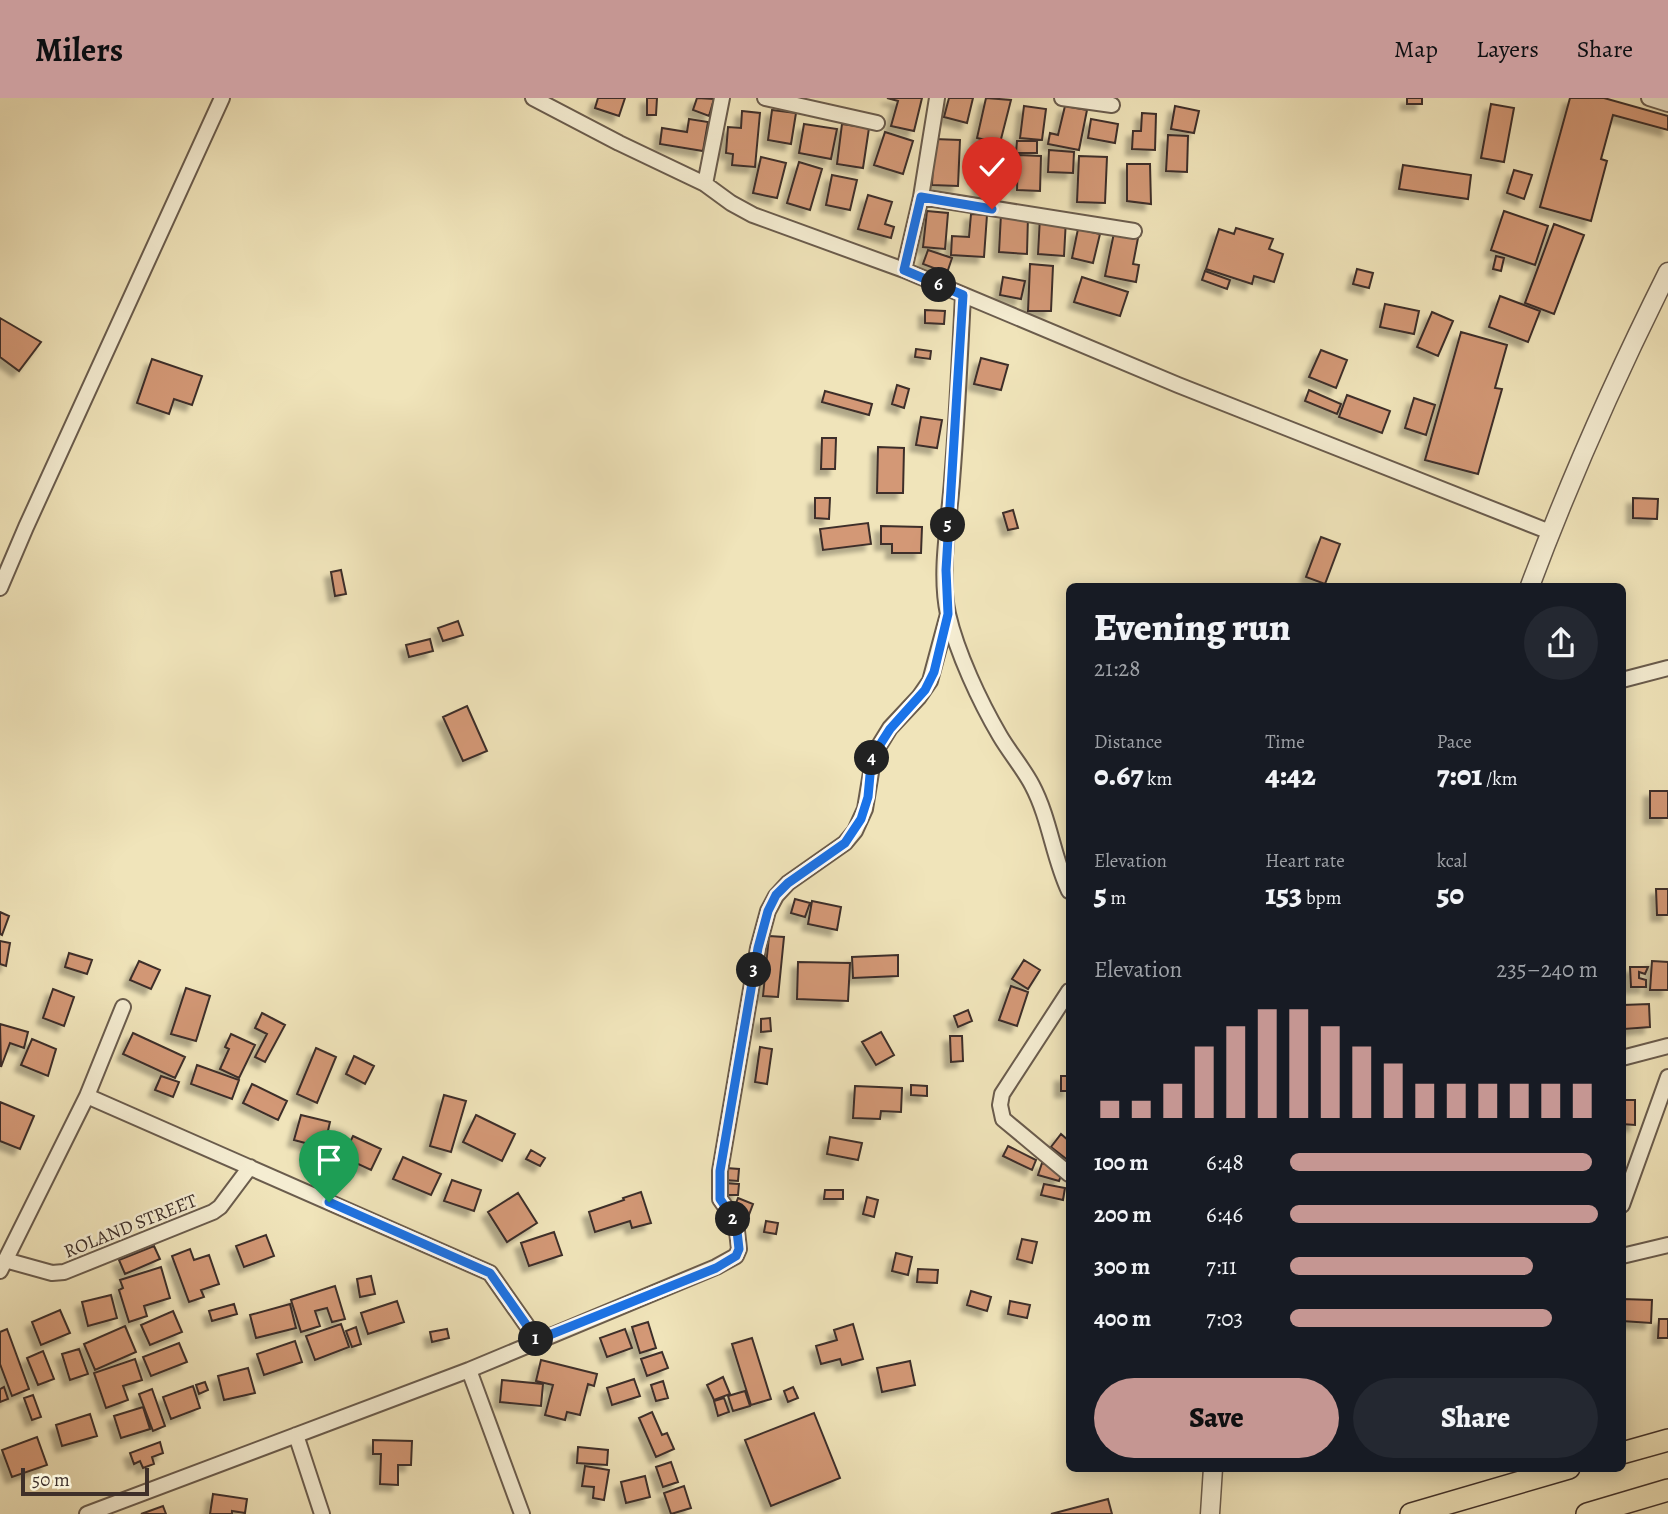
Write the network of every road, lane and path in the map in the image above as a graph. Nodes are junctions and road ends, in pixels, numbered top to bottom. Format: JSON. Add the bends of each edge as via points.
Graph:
{"nodes":[{"id":1,"x":222,"y":98,"type":"edge"},
{"id":2,"x":533,"y":98,"type":"edge"},
{"id":3,"x":722,"y":98,"type":"edge"},
{"id":4,"x":765,"y":98,"type":"edge"},
{"id":5,"x":937,"y":98,"type":"edge"},
{"id":6,"x":1062,"y":98,"type":"edge"},
{"id":7,"x":1649,"y":98,"type":"edge"},
{"id":8,"x":1668,"y":104,"type":"edge"},
{"id":9,"x":1112,"y":105,"type":"dead end"},
{"id":10,"x":877,"y":123,"type":"dead end"},
{"id":11,"x":705,"y":184,"type":"junction"},
{"id":12,"x":921,"y":197,"type":"junction"},
{"id":13,"x":1134,"y":231,"type":"dead end"},
{"id":14,"x":904,"y":270,"type":"junction"},
{"id":15,"x":1668,"y":272,"type":"edge"},
{"id":16,"x":963,"y":295,"type":"junction"},
{"id":17,"x":1550,"y":532,"type":"junction"},
{"id":18,"x":1531,"y":583,"type":"edge"},
{"id":19,"x":0,"y":588,"type":"edge"},
{"id":20,"x":948,"y":614,"type":"junction"},
{"id":21,"x":1668,"y":668,"type":"edge"},
{"id":22,"x":1626,"y":679,"type":"edge"},
{"id":23,"x":1066,"y":884,"type":"edge"},
{"id":24,"x":1066,"y":997,"type":"edge"},
{"id":25,"x":123,"y":1007,"type":"dead end"},
{"id":26,"x":1668,"y":1046,"type":"edge"},
{"id":27,"x":1626,"y":1057,"type":"edge"},
{"id":28,"x":1668,"y":1077,"type":"edge"},
{"id":29,"x":88,"y":1096,"type":"junction"},
{"id":30,"x":250,"y":1167,"type":"junction"},
{"id":31,"x":1066,"y":1172,"type":"edge"},
{"id":32,"x":1626,"y":1194,"type":"edge"},
{"id":33,"x":1668,"y":1245,"type":"edge"},
{"id":34,"x":1626,"y":1255,"type":"edge"},
{"id":35,"x":3,"y":1266,"type":"edge"},
{"id":36,"x":537,"y":1340,"type":"junction"},
{"id":37,"x":469,"y":1370,"type":"junction"},
{"id":38,"x":296,"y":1434,"type":"junction"},
{"id":39,"x":1668,"y":1440,"type":"edge"},
{"id":40,"x":1626,"y":1452,"type":"edge"},
{"id":41,"x":1213,"y":1472,"type":"edge"},
{"id":42,"x":1555,"y":1472,"type":"edge"},
{"id":43,"x":1668,"y":1490,"type":"edge"},
{"id":44,"x":87,"y":1514,"type":"edge"},
{"id":45,"x":322,"y":1514,"type":"edge"},
{"id":46,"x":522,"y":1514,"type":"edge"},
{"id":47,"x":1210,"y":1514,"type":"edge"},
{"id":48,"x":1410,"y":1514,"type":"edge"},
{"id":49,"x":1587,"y":1514,"type":"edge"}],
"edges":[{"from":1,"to":19,"type":"street"},
{"from":2,"to":11,"type":"street"},
{"from":3,"to":11,"type":"street"},
{"from":4,"to":10,"type":"street"},
{"from":5,"to":12,"type":"street"},
{"from":6,"to":9,"type":"street"},
{"from":7,"to":8,"type":"street"},
{"from":11,"to":14,"type":"street","via":[[753,215]]},
{"from":12,"to":13,"type":"street"},
{"from":12,"to":14,"type":"street"},
{"from":14,"to":16,"type":"street"},
{"from":15,"to":17,"type":"street"},
{"from":16,"to":17,"type":"street"},
{"from":16,"to":20,"type":"street","via":[[947,546]]},
{"from":17,"to":18,"type":"street"},
{"from":20,"to":23,"type":"street","via":[[975,688],[1032,784]]},
{"from":20,"to":36,"type":"street","via":[[930,681],[874,754],[868,797],[855,831],[788,883],[768,911],[720,1171],[720,1199],[738,1230],[736,1256]]},
{"from":21,"to":22,"type":"street"},
{"from":24,"to":31,"type":"street","via":[[1002,1094],[1000,1105],[1003,1119]]},
{"from":25,"to":29,"type":"street"},
{"from":26,"to":27,"type":"street"},
{"from":28,"to":32,"type":"street"},
{"from":29,"to":30,"type":"street"},
{"from":29,"to":35,"type":"street"},
{"from":30,"to":35,"type":"street","name":"ROLAND STREET","via":[[213,1212],[64,1272]]},
{"from":30,"to":36,"type":"street","via":[[490,1273]]},
{"from":33,"to":34,"type":"street"},
{"from":36,"to":37,"type":"street"},
{"from":37,"to":38,"type":"street"},
{"from":37,"to":46,"type":"street"},
{"from":38,"to":44,"type":"street"},
{"from":38,"to":45,"type":"street"},
{"from":39,"to":40,"type":"main road"},
{"from":41,"to":47,"type":"street"},
{"from":42,"to":48,"type":"main road"},
{"from":43,"to":49,"type":"main road"}]}
